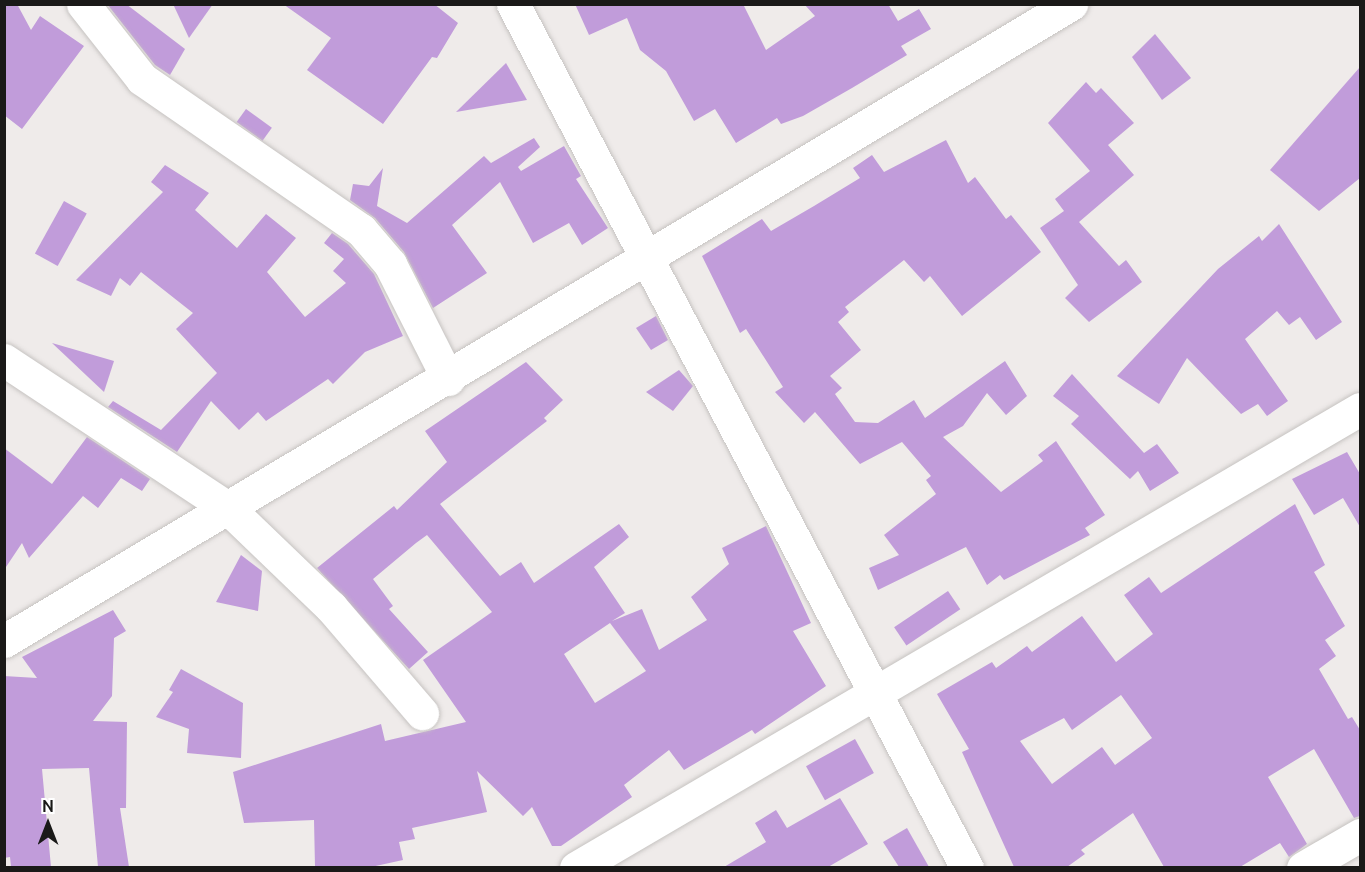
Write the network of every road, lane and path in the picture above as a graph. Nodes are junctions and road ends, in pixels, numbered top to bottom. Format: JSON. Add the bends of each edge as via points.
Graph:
{"nodes":[{"id":1,"x":83,"y":4,"type":"edge"},
{"id":2,"x":513,"y":4,"type":"edge"},
{"id":3,"x":1071,"y":4,"type":"edge"},
{"id":4,"x":645,"y":262,"type":"junction"},
{"id":5,"x":4,"y":360,"type":"edge"},
{"id":6,"x":448,"y":379,"type":"junction"},
{"id":7,"x":1360,"y":409,"type":"edge"},
{"id":8,"x":228,"y":508,"type":"junction"},
{"id":9,"x":4,"y":641,"type":"edge"},
{"id":10,"x":877,"y":692,"type":"junction"},
{"id":11,"x":422,"y":713,"type":"dead end"},
{"id":12,"x":1360,"y":835,"type":"edge"},
{"id":13,"x":576,"y":867,"type":"edge"},
{"id":14,"x":967,"y":867,"type":"edge"},
{"id":15,"x":1303,"y":867,"type":"edge"}],
"edges":[{"from":1,"to":6,"type":"street","via":[[142,79],[362,230],[390,264]]},
{"from":2,"to":4,"type":"street"},
{"from":3,"to":4,"type":"street"},
{"from":4,"to":6,"type":"street"},
{"from":4,"to":10,"type":"street"},
{"from":5,"to":8,"type":"street"},
{"from":6,"to":8,"type":"street"},
{"from":7,"to":10,"type":"street"},
{"from":8,"to":9,"type":"street"},
{"from":8,"to":11,"type":"street","via":[[331,607]]},
{"from":10,"to":13,"type":"street"},
{"from":10,"to":14,"type":"street"},
{"from":12,"to":15,"type":"street"}]}
